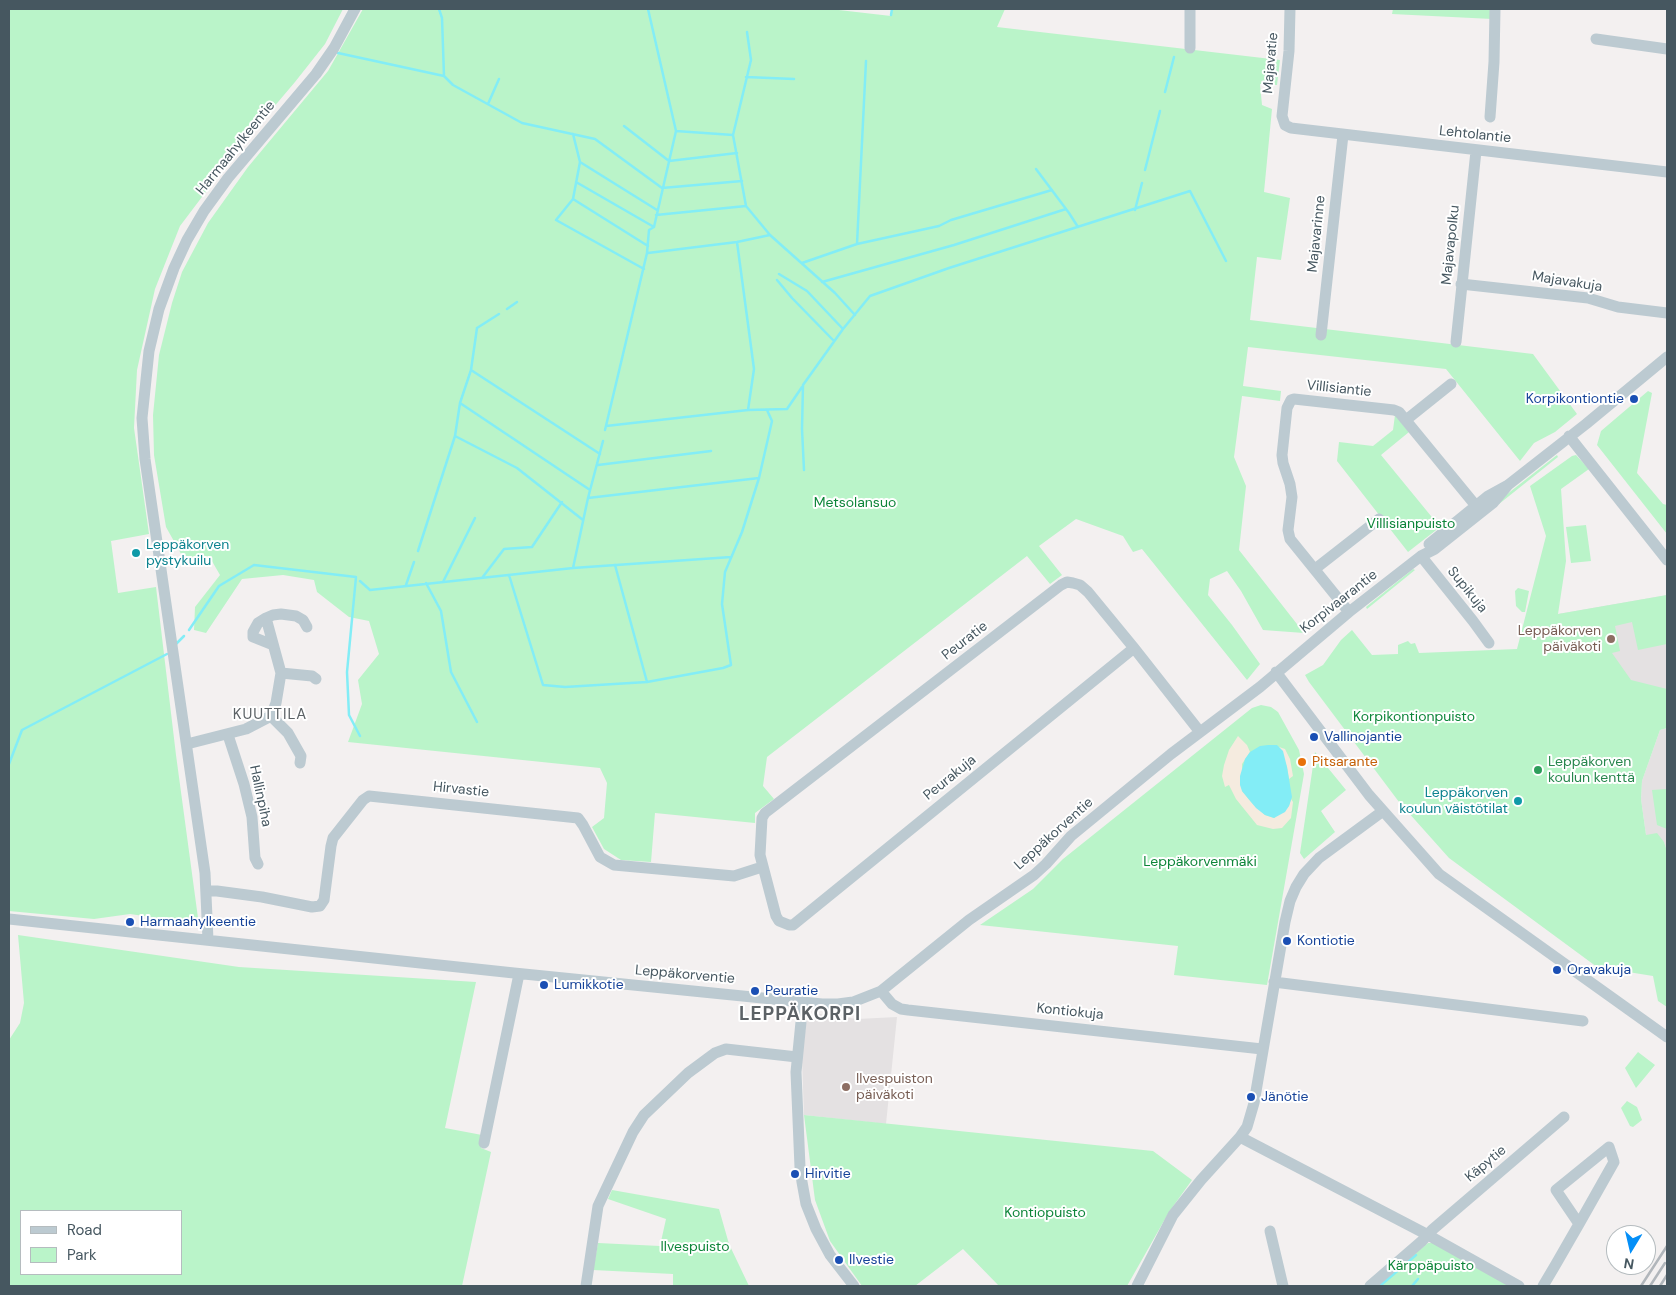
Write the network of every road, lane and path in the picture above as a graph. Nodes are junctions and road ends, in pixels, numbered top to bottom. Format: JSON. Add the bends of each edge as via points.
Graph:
{"nodes":[{"id":1,"x":355,"y":9,"type":"edge"},
{"id":2,"x":1190,"y":9,"type":"edge"},
{"id":3,"x":1290,"y":9,"type":"edge"},
{"id":4,"x":1495,"y":9,"type":"edge"},
{"id":5,"x":1596,"y":39,"type":"dead end"},
{"id":6,"x":1190,"y":48,"type":"dead end"},
{"id":7,"x":1667,"y":49,"type":"edge"},
{"id":8,"x":1490,"y":117,"type":"dead end"},
{"id":9,"x":1283,"y":121,"type":"joint"},
{"id":10,"x":1343,"y":135,"type":"junction"},
{"id":11,"x":1476,"y":151,"type":"junction"},
{"id":12,"x":1667,"y":172,"type":"edge"},
{"id":13,"x":1461,"y":284,"type":"junction"},
{"id":14,"x":1667,"y":313,"type":"edge"},
{"id":15,"x":1320,"y":335,"type":"dead end"},
{"id":16,"x":1456,"y":342,"type":"dead end"},
{"id":17,"x":1667,"y":357,"type":"edge"},
{"id":18,"x":1451,"y":384,"type":"dead end"},
{"id":19,"x":1406,"y":420,"type":"junction"},
{"id":20,"x":1569,"y":436,"type":"junction"},
{"id":21,"x":1479,"y":509,"type":"junction"},
{"id":22,"x":1379,"y":519,"type":"dead end"},
{"id":23,"x":1421,"y":556,"type":"junction"},
{"id":24,"x":1667,"y":560,"type":"edge"},
{"id":25,"x":1315,"y":569,"type":"junction"},
{"id":26,"x":1348,"y":612,"type":"junction"},
{"id":27,"x":266,"y":618,"type":"junction"},
{"id":28,"x":307,"y":627,"type":"dead end"},
{"id":29,"x":1489,"y":643,"type":"dead end"},
{"id":30,"x":273,"y":645,"type":"junction"},
{"id":31,"x":1134,"y":648,"type":"junction"},
{"id":32,"x":1276,"y":672,"type":"junction"},
{"id":33,"x":281,"y":673,"type":"junction"},
{"id":34,"x":316,"y":679,"type":"dead end"},
{"id":35,"x":271,"y":716,"type":"junction"},
{"id":36,"x":1200,"y":732,"type":"junction"},
{"id":37,"x":228,"y":735,"type":"junction"},
{"id":38,"x":187,"y":744,"type":"junction"},
{"id":39,"x":300,"y":763,"type":"dead end"},
{"id":40,"x":1383,"y":811,"type":"junction"},
{"id":41,"x":258,"y":864,"type":"dead end"},
{"id":42,"x":762,"y":867,"type":"junction"},
{"id":43,"x":206,"y":891,"type":"junction"},
{"id":44,"x":9,"y":919,"type":"edge"},
{"id":45,"x":784,"y":924,"type":"joint"},
{"id":46,"x":208,"y":940,"type":"junction"},
{"id":47,"x":519,"y":974,"type":"junction"},
{"id":48,"x":1274,"y":982,"type":"junction"},
{"id":49,"x":881,"y":990,"type":"junction"},
{"id":50,"x":804,"y":1002,"type":"junction"},
{"id":51,"x":1583,"y":1021,"type":"dead end"},
{"id":52,"x":1667,"y":1036,"type":"edge"},
{"id":53,"x":1262,"y":1049,"type":"junction"},
{"id":54,"x":797,"y":1057,"type":"junction"},
{"id":55,"x":1564,"y":1117,"type":"dead end"},
{"id":56,"x":1240,"y":1137,"type":"junction"},
{"id":57,"x":484,"y":1143,"type":"dead end"},
{"id":58,"x":1579,"y":1224,"type":"junction"},
{"id":59,"x":1270,"y":1231,"type":"dead end"},
{"id":60,"x":1428,"y":1235,"type":"junction"},
{"id":61,"x":586,"y":1286,"type":"edge"},
{"id":62,"x":854,"y":1286,"type":"edge"},
{"id":63,"x":1137,"y":1286,"type":"edge"},
{"id":64,"x":1283,"y":1286,"type":"edge"},
{"id":65,"x":1370,"y":1286,"type":"edge"},
{"id":66,"x":1519,"y":1286,"type":"edge"},
{"id":67,"x":1543,"y":1286,"type":"edge"}],
"edges":[{"from":1,"to":38,"type":"street","name":"Harmaahylkeentie","via":[[316,74],[204,210],[174,268],[159,309],[149,351],[142,418],[145,459]]},
{"from":2,"to":6,"type":"street"},
{"from":3,"to":9,"type":"street","name":"Majavatie"},
{"from":4,"to":8,"type":"street"},
{"from":5,"to":7,"type":"street"},
{"from":9,"to":10,"type":"street","name":"Lehtolantie","via":[[1291,128]]},
{"from":10,"to":11,"type":"street","name":"Lehtolantie"},
{"from":10,"to":15,"type":"street","name":"Majavarinne"},
{"from":11,"to":12,"type":"street","name":"Lehtolantie"},
{"from":11,"to":13,"type":"street","name":"Majavapolku"},
{"from":13,"to":14,"type":"street","name":"Majavakuja","via":[[1588,298],[1618,307]]},
{"from":13,"to":16,"type":"street","name":"Majavapolku"},
{"from":17,"to":20,"type":"street","name":"Korpivaarantie"},
{"from":18,"to":19,"type":"street"},
{"from":19,"to":21,"type":"street","name":"Villisiantie"},
{"from":19,"to":25,"type":"street","name":"Villisiantie","via":[[1394,410],[1290,400],[1282,455],[1292,497],[1289,534]]},
{"from":20,"to":21,"type":"street","name":"Korpivaarantie","via":[[1508,485],[1493,503]]},
{"from":20,"to":24,"type":"street"},
{"from":21,"to":23,"type":"street","name":"Korpivaarantie","via":[[1435,549]]},
{"from":22,"to":25,"type":"street"},
{"from":23,"to":26,"type":"street","name":"Korpivaarantie"},
{"from":23,"to":29,"type":"street","name":"Supikuja"},
{"from":25,"to":26,"type":"street","name":"Villisiantie"},
{"from":26,"to":32,"type":"street","name":"Korpivaarantie"},
{"from":27,"to":28,"type":"street","via":[[273,614],[296,616]]},
{"from":27,"to":30,"type":"street"},
{"from":27,"to":30,"type":"street","via":[[258,623],[253,637]]},
{"from":30,"to":33,"type":"street"},
{"from":31,"to":36,"type":"street","name":"Peuratie"},
{"from":31,"to":42,"type":"street","name":"Peuratie","via":[[1088,592],[1073,583],[1060,585],[765,813],[762,818]]},
{"from":31,"to":45,"type":"street","name":"Peurakuja","via":[[793,925]]},
{"from":32,"to":36,"type":"street","name":"Leppäkorventie"},
{"from":32,"to":40,"type":"street"},
{"from":33,"to":34,"type":"street"},
{"from":33,"to":35,"type":"street"},
{"from":35,"to":37,"type":"street"},
{"from":35,"to":39,"type":"street","via":[[288,733],[301,756]]},
{"from":36,"to":49,"type":"street","name":"Leppäkorventie","via":[[1071,836],[1034,875],[969,920]]},
{"from":37,"to":38,"type":"street"},
{"from":37,"to":41,"type":"street","name":"Hallinpiha","via":[[252,817]]},
{"from":38,"to":43,"type":"street","name":"Harmaahylkeentie"},
{"from":40,"to":48,"type":"street","via":[[1319,858],[1304,874],[1290,901]]},
{"from":40,"to":52,"type":"street","via":[[1439,874]]},
{"from":42,"to":43,"type":"street","name":"Hirvastie","via":[[734,876],[614,865],[600,857],[578,818],[369,796],[334,838],[324,900],[320,906]]},
{"from":42,"to":45,"type":"street","name":"Peuratie","via":[[776,916]]},
{"from":43,"to":46,"type":"street","name":"Harmaahylkeentie"},
{"from":44,"to":46,"type":"street","name":"Leppäkorventie"},
{"from":46,"to":47,"type":"street","name":"Leppäkorventie"},
{"from":47,"to":50,"type":"street","name":"Leppäkorventie"},
{"from":47,"to":57,"type":"street"},
{"from":48,"to":51,"type":"street"},
{"from":48,"to":53,"type":"street"},
{"from":49,"to":50,"type":"street","name":"Leppäkorventie","via":[[853,1002]]},
{"from":49,"to":53,"type":"street","name":"Kontiokuja","via":[[892,1004],[901,1009]]},
{"from":50,"to":54,"type":"street"},
{"from":53,"to":56,"type":"street","via":[[1251,1115]]},
{"from":54,"to":61,"type":"street","via":[[733,1049],[715,1052],[644,1115],[598,1206]]},
{"from":54,"to":62,"type":"street","via":[[800,1167],[806,1204],[826,1247]]},
{"from":55,"to":60,"type":"street","name":"Käpytie"},
{"from":56,"to":60,"type":"street"},
{"from":56,"to":63,"type":"street","via":[[1173,1215]]},
{"from":58,"to":58,"type":"street","via":[[1614,1162],[1609,1147],[1556,1190]]},
{"from":58,"to":67,"type":"street"},
{"from":59,"to":64,"type":"street"},
{"from":60,"to":65,"type":"street","name":"Käpytie"},
{"from":60,"to":66,"type":"street"}]}
